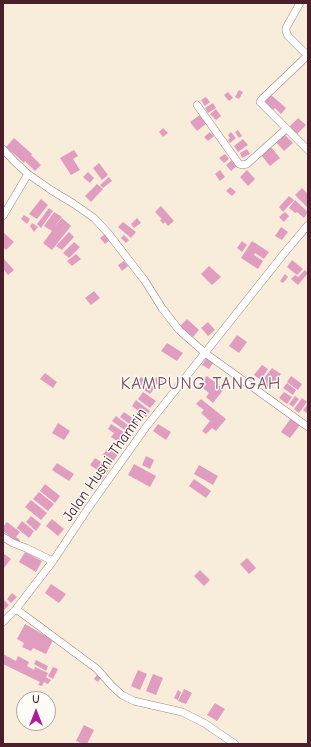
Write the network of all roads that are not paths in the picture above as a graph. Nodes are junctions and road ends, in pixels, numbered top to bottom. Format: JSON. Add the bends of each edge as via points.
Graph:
{"nodes":[{"id":1,"x":300,"y":3,"type":"edge"},
{"id":2,"x":197,"y":106,"type":"dead end"},
{"id":3,"x":286,"y":129,"type":"junction"},
{"id":4,"x":3,"y":149,"type":"edge"},
{"id":5,"x":308,"y":150,"type":"edge"},
{"id":6,"x":28,"y":174,"type":"junction"},
{"id":7,"x":3,"y":216,"type":"edge"},
{"id":8,"x":308,"y":225,"type":"edge"},
{"id":9,"x":205,"y":353,"type":"junction"},
{"id":10,"x":308,"y":427,"type":"edge"},
{"id":11,"x":3,"y":537,"type":"edge"},
{"id":12,"x":53,"y":561,"type":"junction"},
{"id":13,"x":16,"y":609,"type":"junction"},
{"id":14,"x":3,"y":622,"type":"edge"},
{"id":15,"x":235,"y":744,"type":"edge"}],
"edges":[{"from":1,"to":3,"type":"street","via":[[286,31],[306,56],[260,102]]},
{"from":2,"to":3,"type":"street","via":[[242,165],[247,164]]},
{"from":3,"to":5,"type":"street"},
{"from":4,"to":6,"type":"street"},
{"from":6,"to":7,"type":"street"},
{"from":6,"to":9,"type":"street","via":[[94,218],[123,250],[180,330]]},
{"from":8,"to":9,"type":"street","name":"Jalan Husni Thamrin"},
{"from":9,"to":10,"type":"street"},
{"from":9,"to":12,"type":"street","name":"Jalan Husni Thamrin","via":[[146,426]]},
{"from":11,"to":12,"type":"street"},
{"from":12,"to":13,"type":"street","name":"Jalan Husni Thamrin"},
{"from":13,"to":14,"type":"street","name":"Jalan Husni Thamrin"},
{"from":13,"to":15,"type":"street","via":[[97,670],[122,695],[182,712]]}]}
